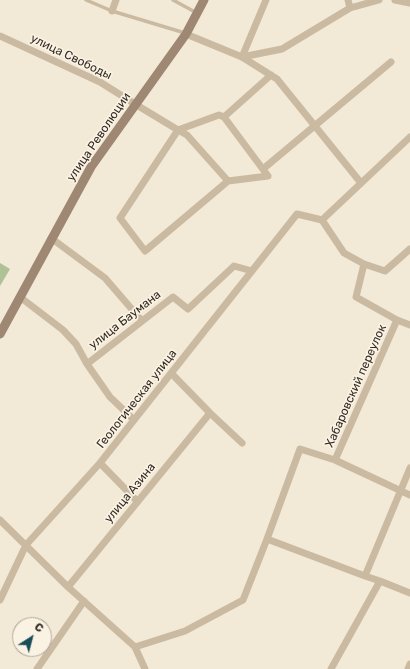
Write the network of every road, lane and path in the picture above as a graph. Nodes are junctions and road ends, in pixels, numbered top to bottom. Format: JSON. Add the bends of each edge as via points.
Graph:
{"nodes":[{"id":1,"x":86,"y":0,"type":"edge"},
{"id":2,"x":116,"y":0,"type":"edge"},
{"id":3,"x":173,"y":0,"type":"edge"},
{"id":4,"x":204,"y":0,"type":"edge"},
{"id":5,"x":266,"y":0,"type":"edge"},
{"id":6,"x":348,"y":0,"type":"edge"},
{"id":7,"x":379,"y":0,"type":"edge"},
{"id":8,"x":394,"y":0,"type":"edge"},
{"id":9,"x":410,"y":3,"type":"edge"},
{"id":10,"x":350,"y":8,"type":"junction"},
{"id":11,"x":112,"y":11,"type":"junction"},
{"id":12,"x":195,"y":12,"type":"dead end"},
{"id":13,"x":186,"y":34,"type":"junction"},
{"id":14,"x":0,"y":36,"type":"edge"},
{"id":15,"x":242,"y":57,"type":"junction"},
{"id":16,"x":391,"y":62,"type":"dead end"},
{"id":17,"x":271,"y":75,"type":"junction"},
{"id":18,"x":135,"y":104,"type":"junction"},
{"id":19,"x":224,"y":117,"type":"junction"},
{"id":20,"x":316,"y":127,"type":"junction"},
{"id":21,"x":178,"y":130,"type":"junction"},
{"id":22,"x":410,"y":136,"type":"edge"},
{"id":23,"x":263,"y":169,"type":"junction"},
{"id":24,"x":228,"y":181,"type":"junction"},
{"id":25,"x":361,"y":183,"type":"junction"},
{"id":26,"x":322,"y":220,"type":"junction"},
{"id":27,"x":51,"y":238,"type":"junction"},
{"id":28,"x":410,"y":249,"type":"edge"},
{"id":29,"x":364,"y":264,"type":"junction"},
{"id":30,"x":252,"y":271,"type":"junction"},
{"id":31,"x":20,"y":297,"type":"junction"},
{"id":32,"x":397,"y":320,"type":"junction"},
{"id":33,"x":142,"y":321,"type":"junction"},
{"id":34,"x":410,"y":325,"type":"edge"},
{"id":35,"x":0,"y":334,"type":"edge"},
{"id":36,"x":87,"y":364,"type":"junction"},
{"id":37,"x":171,"y":373,"type":"junction"},
{"id":38,"x":210,"y":414,"type":"junction"},
{"id":39,"x":134,"y":420,"type":"junction"},
{"id":40,"x":242,"y":443,"type":"dead end"},
{"id":41,"x":335,"y":460,"type":"junction"},
{"id":42,"x":100,"y":463,"type":"junction"},
{"id":43,"x":410,"y":468,"type":"edge"},
{"id":44,"x":400,"y":491,"type":"junction"},
{"id":45,"x":410,"y":495,"type":"edge"},
{"id":46,"x":137,"y":501,"type":"junction"},
{"id":47,"x":0,"y":520,"type":"edge"},
{"id":48,"x":267,"y":539,"type":"junction"},
{"id":49,"x":26,"y":545,"type":"junction"},
{"id":50,"x":365,"y":576,"type":"junction"},
{"id":51,"x":380,"y":581,"type":"junction"},
{"id":52,"x":68,"y":587,"type":"junction"},
{"id":53,"x":410,"y":593,"type":"edge"},
{"id":54,"x":0,"y":600,"type":"edge"},
{"id":55,"x":84,"y":601,"type":"junction"},
{"id":56,"x":135,"y":647,"type":"junction"},
{"id":57,"x":410,"y":664,"type":"edge"},
{"id":58,"x":37,"y":669,"type":"edge"},
{"id":59,"x":145,"y":669,"type":"edge"},
{"id":60,"x":331,"y":669,"type":"edge"},
{"id":61,"x":408,"y":669,"type":"edge"}],
"edges":[{"from":1,"to":11,"type":"lane"},
{"from":2,"to":11,"type":"street"},
{"from":3,"to":12,"type":"lane"},
{"from":4,"to":13,"type":"street","name":"улица Революции"},
{"from":5,"to":15,"type":"street"},
{"from":6,"to":10,"type":"street"},
{"from":7,"to":10,"type":"street"},
{"from":8,"to":9,"type":"street"},
{"from":10,"to":15,"type":"street","via":[[282,49]]},
{"from":11,"to":13,"type":"lane"},
{"from":13,"to":15,"type":"street"},
{"from":13,"to":18,"type":"street","name":"улица Революции"},
{"from":14,"to":18,"type":"street","name":"улица Свободы","via":[[100,82]]},
{"from":15,"to":17,"type":"street"},
{"from":16,"to":20,"type":"street"},
{"from":17,"to":19,"type":"street"},
{"from":17,"to":20,"type":"street"},
{"from":18,"to":21,"type":"street","name":"улица Свободы"},
{"from":18,"to":27,"type":"street","name":"улица Революции","via":[[91,167]]},
{"from":19,"to":21,"type":"street","via":[[219,115]]},
{"from":19,"to":23,"type":"street"},
{"from":20,"to":23,"type":"street"},
{"from":20,"to":25,"type":"street"},
{"from":21,"to":24,"type":"street","name":"улица Свободы","via":[[187,135]]},
{"from":21,"to":24,"type":"street","via":[[120,218],[145,251]]},
{"from":22,"to":25,"type":"street"},
{"from":23,"to":24,"type":"street","via":[[268,176]]},
{"from":25,"to":26,"type":"street"},
{"from":26,"to":29,"type":"street","via":[[344,253]]},
{"from":26,"to":30,"type":"street","name":"Геологическая улица","via":[[297,214]]},
{"from":27,"to":31,"type":"street","name":"улица Революции"},
{"from":27,"to":33,"type":"street","via":[[105,278]]},
{"from":28,"to":29,"type":"street","via":[[385,270]]},
{"from":29,"to":32,"type":"street","via":[[356,297]]},
{"from":30,"to":33,"type":"street","name":"улица Баумана","via":[[234,266],[188,309],[173,297]]},
{"from":30,"to":37,"type":"street","name":"Геологическая улица"},
{"from":31,"to":35,"type":"street","name":"улица Революции"},
{"from":31,"to":36,"type":"street","via":[[63,330],[76,344]]},
{"from":32,"to":34,"type":"street"},
{"from":32,"to":41,"type":"street","name":"Хабаровский переулок"},
{"from":33,"to":36,"type":"street","name":"улица Баумана"},
{"from":36,"to":39,"type":"street","via":[[110,397]]},
{"from":37,"to":38,"type":"street"},
{"from":37,"to":39,"type":"street","name":"Геологическая улица"},
{"from":38,"to":40,"type":"street"},
{"from":38,"to":46,"type":"street","name":"улица Азина"},
{"from":39,"to":42,"type":"street","name":"Геологическая улица"},
{"from":41,"to":44,"type":"street"},
{"from":41,"to":48,"type":"street","via":[[300,449]]},
{"from":42,"to":46,"type":"street"},
{"from":42,"to":49,"type":"street","name":"Геологическая улица"},
{"from":43,"to":44,"type":"street"},
{"from":44,"to":45,"type":"street"},
{"from":44,"to":50,"type":"street"},
{"from":46,"to":52,"type":"street","name":"улица Азина"},
{"from":47,"to":49,"type":"street"},
{"from":48,"to":50,"type":"street"},
{"from":48,"to":56,"type":"street","via":[[243,600],[185,631]]},
{"from":49,"to":52,"type":"street"},
{"from":49,"to":54,"type":"street","name":"Геологическая улица"},
{"from":50,"to":51,"type":"street"},
{"from":51,"to":53,"type":"street"},
{"from":51,"to":60,"type":"street"},
{"from":52,"to":55,"type":"street"},
{"from":55,"to":56,"type":"street"},
{"from":55,"to":58,"type":"street"},
{"from":56,"to":59,"type":"street"},
{"from":57,"to":61,"type":"street"}]}
